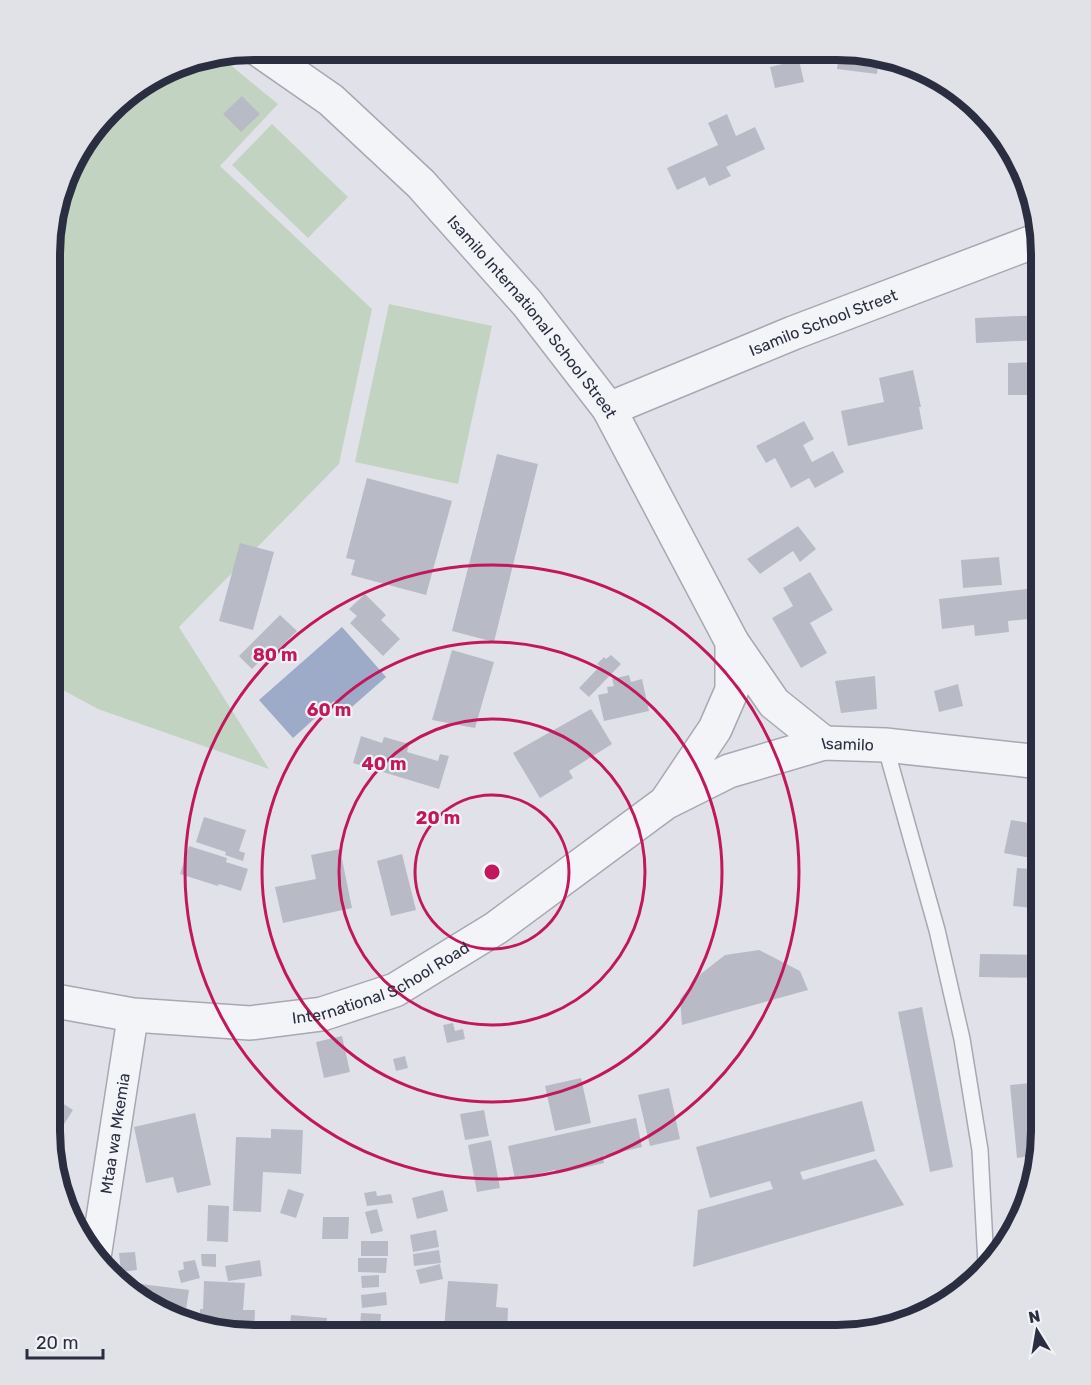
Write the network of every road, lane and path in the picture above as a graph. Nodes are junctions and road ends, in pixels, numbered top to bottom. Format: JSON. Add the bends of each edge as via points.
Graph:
{"nodes":[{"id":1,"x":273,"y":60,"type":"edge"},
{"id":2,"x":1030,"y":243,"type":"edge"},
{"id":3,"x":609,"y":409,"type":"junction"},
{"id":4,"x":732,"y":642,"type":"junction"},
{"id":5,"x":824,"y":743,"type":"junction"},
{"id":6,"x":885,"y":745,"type":"junction"},
{"id":7,"x":1031,"y":761,"type":"edge"},
{"id":8,"x":665,"y":803,"type":"junction"},
{"id":9,"x":60,"y":1002,"type":"edge"},
{"id":10,"x":133,"y":1015,"type":"junction"},
{"id":11,"x":97,"y":1245,"type":"edge"},
{"id":12,"x":986,"y":1256,"type":"edge"}],
"edges":[{"from":1,"to":3,"type":"street","name":"Isamilo International School Street","via":[[331,100],[421,184],[527,303]]},
{"from":2,"to":3,"type":"street","name":"Isamilo School Street","via":[[793,333]]},
{"from":3,"to":4,"type":"street","name":"Isamilo International School Street"},
{"from":4,"to":5,"type":"street","name":"Isamilo International School Street","via":[[774,703]]},
{"from":4,"to":8,"type":"street","name":"Isamilo International School Street","via":[[732,690],[715,729]]},
{"from":5,"to":6,"type":"street","name":"Isamilo"},
{"from":5,"to":8,"type":"street","name":"Isamilo","via":[[729,771]]},
{"from":6,"to":7,"type":"street","name":"Isamilo"},
{"from":6,"to":12,"type":"lane","via":[[937,930],[962,1039],[980,1150]]},
{"from":8,"to":10,"type":"street","name":"International School Road","via":[[496,928],[395,990],[322,1014],[250,1023]]},
{"from":9,"to":10,"type":"street","name":"International School Road"},
{"from":10,"to":11,"type":"street","name":"Mtaa wa Mkemia"}]}
